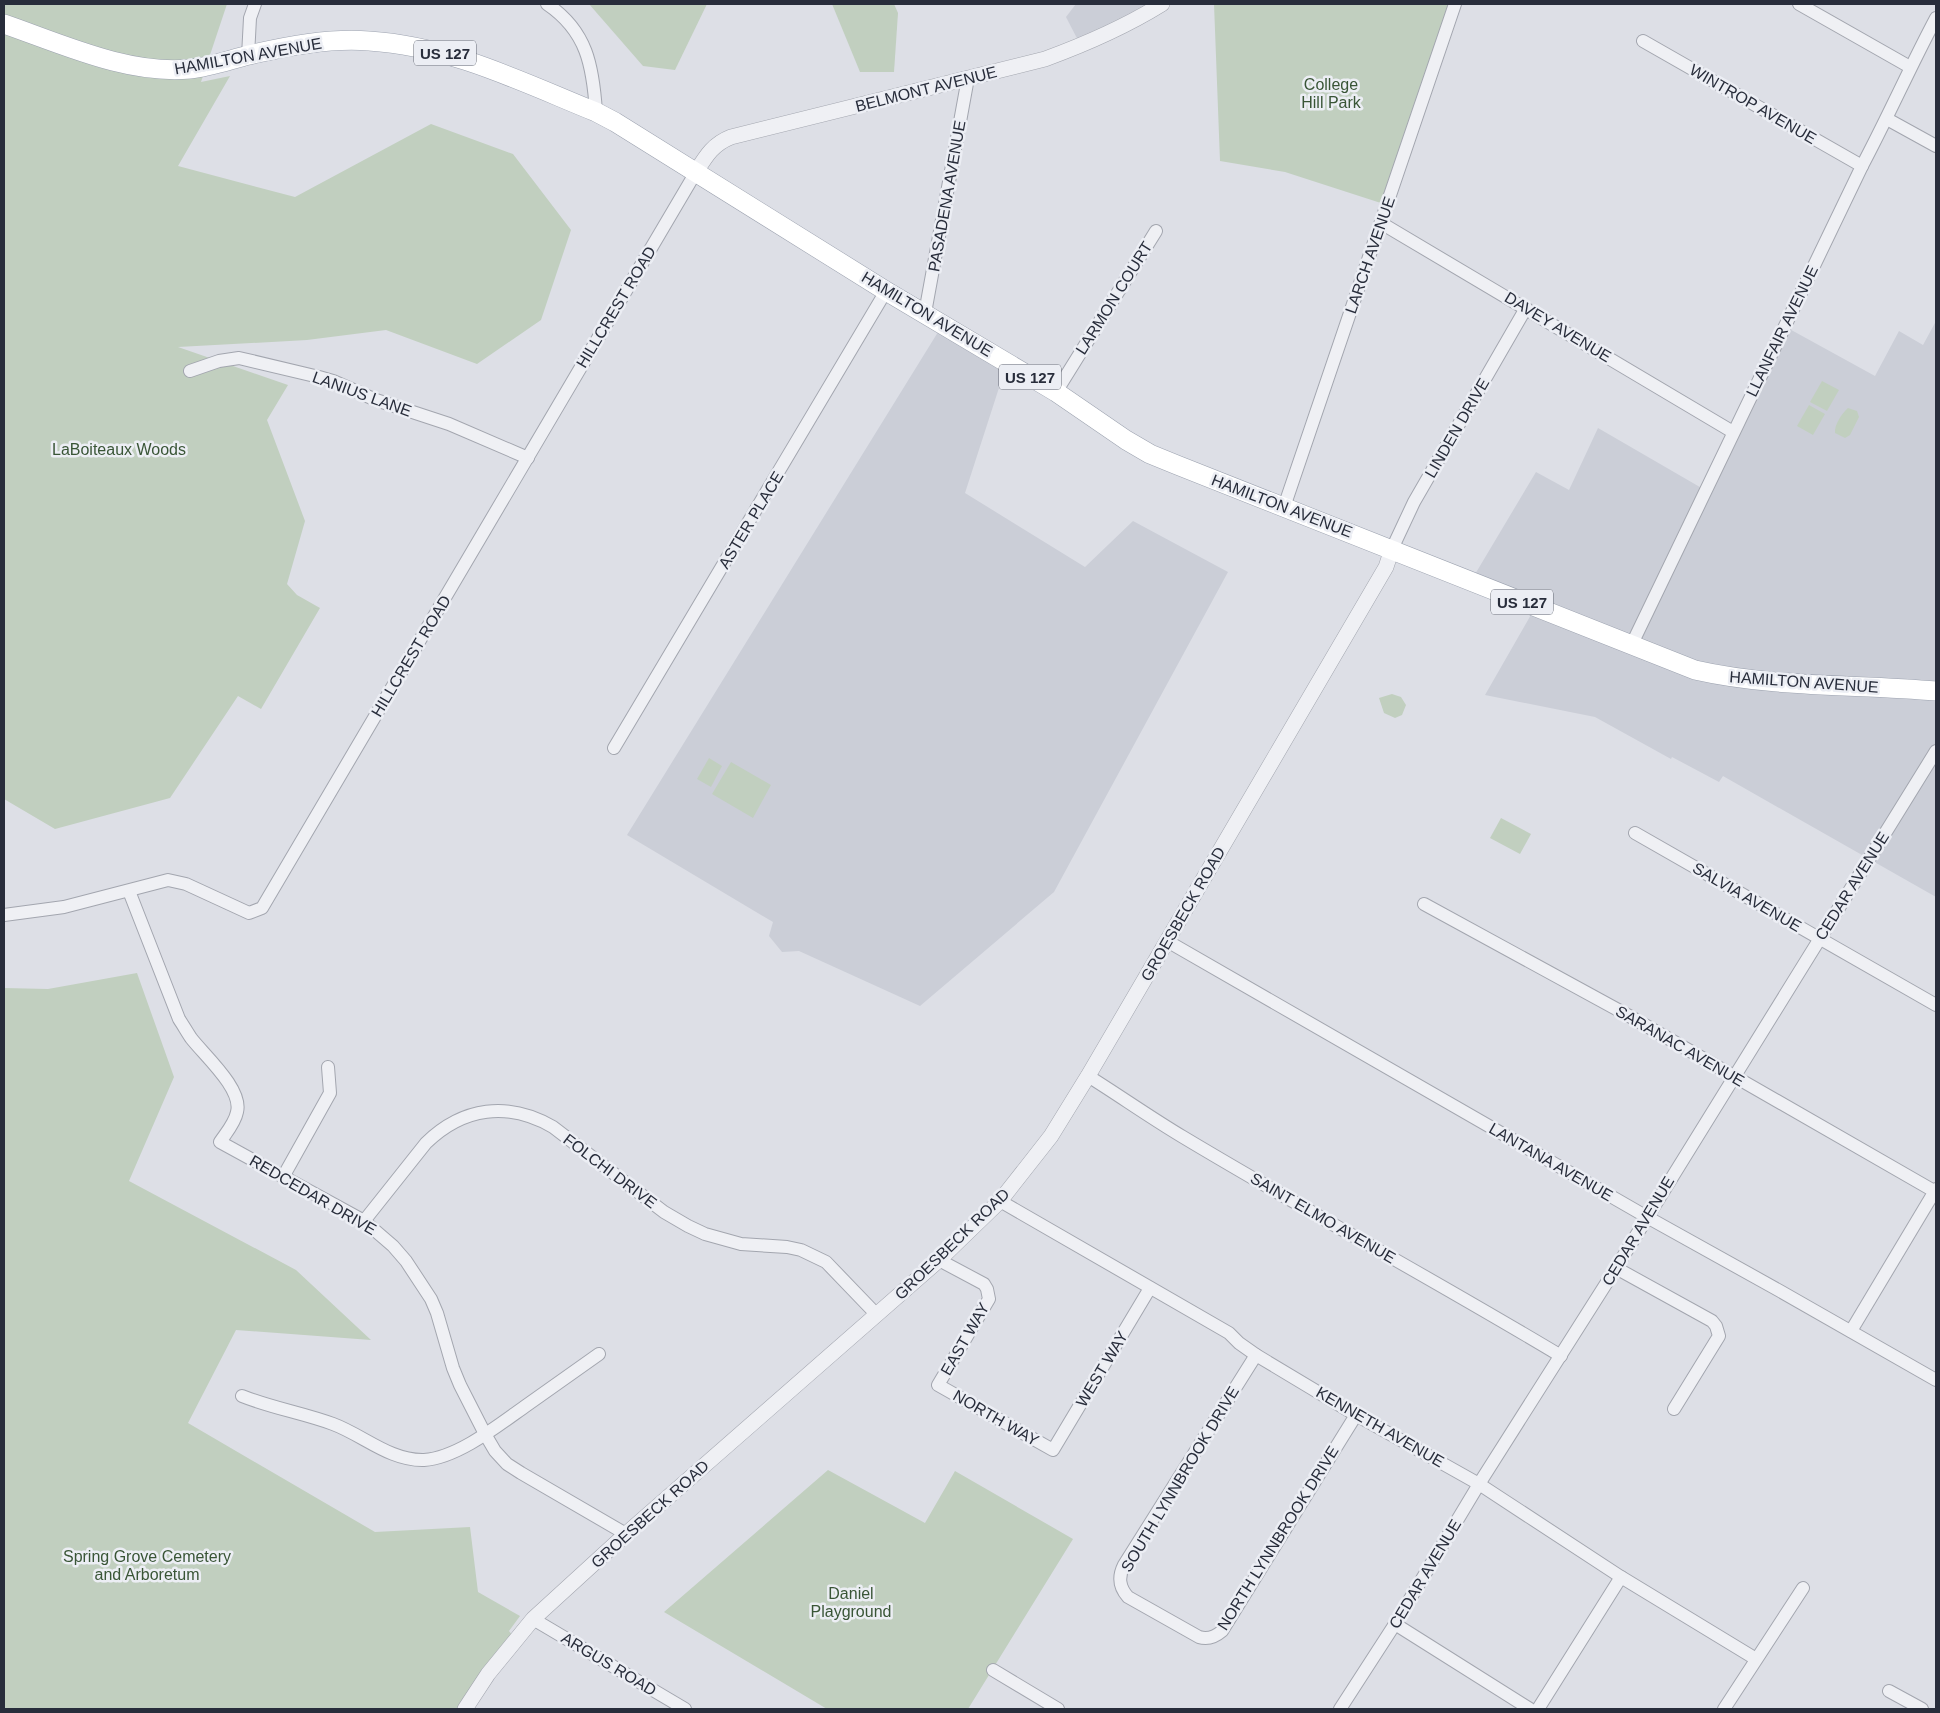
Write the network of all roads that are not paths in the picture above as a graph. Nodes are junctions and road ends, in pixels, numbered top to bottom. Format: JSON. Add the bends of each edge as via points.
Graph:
{"nodes":[{"id":1,"x":255,"y":4,"type":"edge"},
{"id":2,"x":547,"y":4,"type":"edge"},
{"id":3,"x":1162,"y":4,"type":"edge"},
{"id":4,"x":1455,"y":4,"type":"edge"},
{"id":5,"x":1799,"y":4,"type":"edge"},
{"id":6,"x":1936,"y":18,"type":"edge"},
{"id":7,"x":4,"y":24,"type":"edge"},
{"id":8,"x":1643,"y":41,"type":"dead end"},
{"id":9,"x":248,"y":56,"type":"junction"},
{"id":10,"x":1910,"y":67,"type":"junction"},
{"id":11,"x":968,"y":78,"type":"junction"},
{"id":12,"x":596,"y":112,"type":"junction"},
{"id":13,"x":1887,"y":119,"type":"junction"},
{"id":14,"x":1936,"y":146,"type":"edge"},
{"id":15,"x":1862,"y":166,"type":"junction"},
{"id":16,"x":696,"y":172,"type":"junction"},
{"id":17,"x":1381,"y":223,"type":"junction"},
{"id":18,"x":1156,"y":231,"type":"dead end"},
{"id":19,"x":886,"y":291,"type":"junction"},
{"id":20,"x":1526,"y":308,"type":"junction"},
{"id":21,"x":925,"y":313,"type":"junction"},
{"id":22,"x":190,"y":371,"type":"dead end"},
{"id":23,"x":1056,"y":392,"type":"junction"},
{"id":24,"x":1733,"y":432,"type":"junction"},
{"id":25,"x":528,"y":458,"type":"junction"},
{"id":26,"x":1284,"y":507,"type":"junction"},
{"id":27,"x":1392,"y":549,"type":"junction"},
{"id":28,"x":1631,"y":646,"type":"junction"},
{"id":29,"x":1936,"y":691,"type":"edge"},
{"id":30,"x":614,"y":748,"type":"dead end"},
{"id":31,"x":1936,"y":751,"type":"edge"},
{"id":32,"x":1635,"y":833,"type":"dead end"},
{"id":33,"x":129,"y":891,"type":"junction"},
{"id":34,"x":1424,"y":904,"type":"dead end"},
{"id":35,"x":4,"y":915,"type":"edge"},
{"id":36,"x":1819,"y":939,"type":"junction"},
{"id":37,"x":1167,"y":941,"type":"junction"},
{"id":38,"x":1936,"y":1006,"type":"edge"},
{"id":39,"x":328,"y":1067,"type":"dead end"},
{"id":40,"x":1088,"y":1076,"type":"junction"},
{"id":41,"x":1734,"y":1076,"type":"junction"},
{"id":42,"x":283,"y":1177,"type":"junction"},
{"id":43,"x":1935,"y":1190,"type":"edge"},
{"id":44,"x":1000,"y":1201,"type":"junction"},
{"id":45,"x":1647,"y":1217,"type":"junction"},
{"id":46,"x":364,"y":1221,"type":"junction"},
{"id":47,"x":939,"y":1260,"type":"junction"},
{"id":48,"x":1616,"y":1268,"type":"junction"},
{"id":49,"x":1150,"y":1288,"type":"junction"},
{"id":50,"x":876,"y":1314,"type":"junction"},
{"id":51,"x":1851,"y":1331,"type":"junction"},
{"id":52,"x":599,"y":1354,"type":"dead end"},
{"id":53,"x":1256,"y":1355,"type":"junction"},
{"id":54,"x":1561,"y":1356,"type":"junction"},
{"id":55,"x":1936,"y":1380,"type":"edge"},
{"id":56,"x":938,"y":1385,"type":"joint"},
{"id":57,"x":242,"y":1396,"type":"dead end"},
{"id":58,"x":1674,"y":1409,"type":"dead end"},
{"id":59,"x":1356,"y":1415,"type":"junction"},
{"id":60,"x":485,"y":1434,"type":"junction"},
{"id":61,"x":1053,"y":1450,"type":"joint"},
{"id":62,"x":1479,"y":1484,"type":"junction"},
{"id":63,"x":626,"y":1534,"type":"junction"},
{"id":64,"x":1621,"y":1577,"type":"junction"},
{"id":65,"x":1803,"y":1588,"type":"dead end"},
{"id":66,"x":1161,"y":1617,"type":"joint"},
{"id":67,"x":533,"y":1619,"type":"junction"},
{"id":68,"x":1395,"y":1624,"type":"junction"},
{"id":69,"x":1756,"y":1659,"type":"junction"},
{"id":70,"x":993,"y":1670,"type":"dead end"},
{"id":71,"x":1889,"y":1692,"type":"dead end"},
{"id":72,"x":465,"y":1709,"type":"edge"},
{"id":73,"x":685,"y":1709,"type":"edge"},
{"id":74,"x":1058,"y":1709,"type":"edge"},
{"id":75,"x":1340,"y":1709,"type":"edge"},
{"id":76,"x":1530,"y":1709,"type":"edge"},
{"id":77,"x":1538,"y":1709,"type":"edge"},
{"id":78,"x":1724,"y":1709,"type":"edge"},
{"id":79,"x":1922,"y":1709,"type":"edge"}],
"edges":[{"from":1,"to":9,"type":"street","via":[[250,18]]},
{"from":2,"to":12,"type":"street","via":[[567,20],[579,36],[588,56]]},
{"from":3,"to":11,"type":"street","name":"BELMONT AVENUE","via":[[1081,46],[1045,59]]},
{"from":4,"to":17,"type":"street","name":"LARCH AVENUE"},
{"from":5,"to":10,"type":"street"},
{"from":6,"to":10,"type":"street","name":"LLANFAIR AVENUE"},
{"from":7,"to":9,"type":"main road","name":"HAMILTON AVENUE","number":"US 127","via":[[121,64],[144,68],[192,69]]},
{"from":8,"to":15,"type":"street","name":"WINTROP AVENUE"},
{"from":9,"to":12,"type":"main road","name":"HAMILTON AVENUE","number":"US 127","via":[[342,41],[400,44],[471,61]]},
{"from":10,"to":13,"type":"street","name":"LLANFAIR AVENUE"},
{"from":11,"to":16,"type":"street","name":"BELMONT AVENUE","via":[[731,137],[716,144]]},
{"from":11,"to":21,"type":"street","name":"PASADENA AVENUE"},
{"from":12,"to":16,"type":"main road","name":"HAMILTON AVENUE","number":"US 127"},
{"from":13,"to":14,"type":"street"},
{"from":13,"to":15,"type":"street","name":"LLANFAIR AVENUE"},
{"from":15,"to":24,"type":"street","name":"LLANFAIR AVENUE"},
{"from":16,"to":19,"type":"main road","name":"HAMILTON AVENUE","number":"US 127"},
{"from":16,"to":25,"type":"street","name":"HILLCREST ROAD"},
{"from":17,"to":20,"type":"street","name":"DAVEY AVENUE"},
{"from":17,"to":26,"type":"street","name":"LARCH AVENUE"},
{"from":18,"to":23,"type":"street","name":"LARMON COURT"},
{"from":19,"to":21,"type":"main road","name":"HAMILTON AVENUE","number":"US 127"},
{"from":19,"to":30,"type":"street","name":"ASTER PLACE"},
{"from":20,"to":24,"type":"street","name":"DAVEY AVENUE"},
{"from":20,"to":27,"type":"street","name":"LINDEN DRIVE","via":[[1414,502]]},
{"from":21,"to":23,"type":"main road","name":"HAMILTON AVENUE","number":"US 127"},
{"from":22,"to":25,"type":"street","name":"LANIUS LANE","via":[[239,358],[319,377],[449,424]]},
{"from":23,"to":26,"type":"main road","name":"HAMILTON AVENUE","number":"US 127","via":[[1150,454]]},
{"from":24,"to":28,"type":"street","name":"LLANFAIR AVENUE"},
{"from":25,"to":33,"type":"street","name":"HILLCREST ROAD","via":[[262,908],[249,912],[186,884],[168,880]]},
{"from":26,"to":27,"type":"main road","name":"HAMILTON AVENUE","number":"US 127"},
{"from":27,"to":28,"type":"main road","name":"HAMILTON AVENUE","number":"US 127"},
{"from":27,"to":37,"type":"street","name":"GROESBECK ROAD","via":[[1386,566]]},
{"from":28,"to":29,"type":"main road","name":"HAMILTON AVENUE","number":"US 127","via":[[1696,670],[1736,679]]},
{"from":31,"to":36,"type":"street","name":"CEDAR AVENUE"},
{"from":32,"to":36,"type":"street","name":"SALVIA AVENUE"},
{"from":33,"to":35,"type":"street","name":"HILLCREST ROAD","via":[[64,907]]},
{"from":33,"to":42,"type":"street","name":"REDCEDAR DRIVE","via":[[178,1019],[236,1095],[238,1110],[220,1142]]},
{"from":34,"to":41,"type":"street","name":"SARANAC AVENUE"},
{"from":36,"to":38,"type":"street","name":"SALVIA AVENUE"},
{"from":36,"to":41,"type":"street","name":"CEDAR AVENUE"},
{"from":37,"to":40,"type":"street","name":"GROESBECK ROAD"},
{"from":37,"to":45,"type":"street","name":"LANTANA AVENUE"},
{"from":39,"to":42,"type":"street","via":[[330,1093]]},
{"from":40,"to":44,"type":"street","name":"GROESBECK ROAD","via":[[1051,1136]]},
{"from":40,"to":54,"type":"street","name":"SAINT ELMO AVENUE","via":[[1229,1164]]},
{"from":41,"to":43,"type":"street","name":"SARANAC AVENUE"},
{"from":41,"to":45,"type":"street","name":"CEDAR AVENUE"},
{"from":42,"to":46,"type":"street","name":"REDCEDAR DRIVE"},
{"from":43,"to":51,"type":"street"},
{"from":44,"to":47,"type":"street","name":"GROESBECK ROAD"},
{"from":44,"to":49,"type":"street","name":"KENNETH AVENUE"},
{"from":45,"to":48,"type":"street","name":"CEDAR AVENUE"},
{"from":45,"to":51,"type":"street","name":"LANTANA AVENUE"},
{"from":46,"to":50,"type":"street","name":"FOLCHI DRIVE","via":[[436,1133],[454,1121],[474,1114],[498,1110],[513,1112],[553,1127],[664,1212],[688,1226],[727,1241],[787,1247],[814,1255],[830,1265]]},
{"from":46,"to":60,"type":"street","name":"REDCEDAR DRIVE","via":[[406,1261],[431,1300],[456,1377]]},
{"from":47,"to":50,"type":"street","name":"GROESBECK ROAD"},
{"from":47,"to":56,"type":"street","name":"EAST WAY","via":[[984,1284],[989,1299]]},
{"from":48,"to":54,"type":"street","name":"CEDAR AVENUE"},
{"from":48,"to":58,"type":"street","via":[[1716,1326],[1718,1336]]},
{"from":49,"to":53,"type":"street","name":"KENNETH AVENUE","via":[[1229,1333]]},
{"from":49,"to":61,"type":"street","name":"WEST WAY"},
{"from":50,"to":63,"type":"street","name":"GROESBECK ROAD"},
{"from":51,"to":55,"type":"street","name":"LANTANA AVENUE"},
{"from":52,"to":60,"type":"street"},
{"from":53,"to":59,"type":"street","name":"KENNETH AVENUE"},
{"from":53,"to":66,"type":"street","name":"SOUTH LYNNBROOK DRIVE","via":[[1121,1572],[1125,1594]]},
{"from":54,"to":62,"type":"street","name":"CEDAR AVENUE"},
{"from":56,"to":61,"type":"street","name":"NORTH WAY"},
{"from":57,"to":60,"type":"street","via":[[336,1424],[392,1454],[406,1458],[426,1460],[440,1457]]},
{"from":59,"to":62,"type":"street","name":"KENNETH AVENUE"},
{"from":59,"to":66,"type":"street","name":"NORTH LYNNBROOK DRIVE","via":[[1222,1631],[1210,1638],[1202,1638]]},
{"from":60,"to":63,"type":"street","name":"REDCEDAR DRIVE","via":[[495,1451],[514,1468]]},
{"from":62,"to":64,"type":"street","name":"KENNETH AVENUE"},
{"from":62,"to":68,"type":"street","name":"CEDAR AVENUE"},
{"from":63,"to":67,"type":"street","name":"GROESBECK ROAD"},
{"from":64,"to":69,"type":"street","name":"KENNETH AVENUE"},
{"from":64,"to":77,"type":"street"},
{"from":65,"to":69,"type":"street"},
{"from":67,"to":72,"type":"street","name":"GROESBECK ROAD","via":[[488,1674]]},
{"from":67,"to":73,"type":"street","name":"ARGUS ROAD"},
{"from":68,"to":75,"type":"street","name":"CEDAR AVENUE"},
{"from":68,"to":76,"type":"street"},
{"from":69,"to":78,"type":"street"},
{"from":70,"to":74,"type":"street"},
{"from":71,"to":79,"type":"street"}]}
